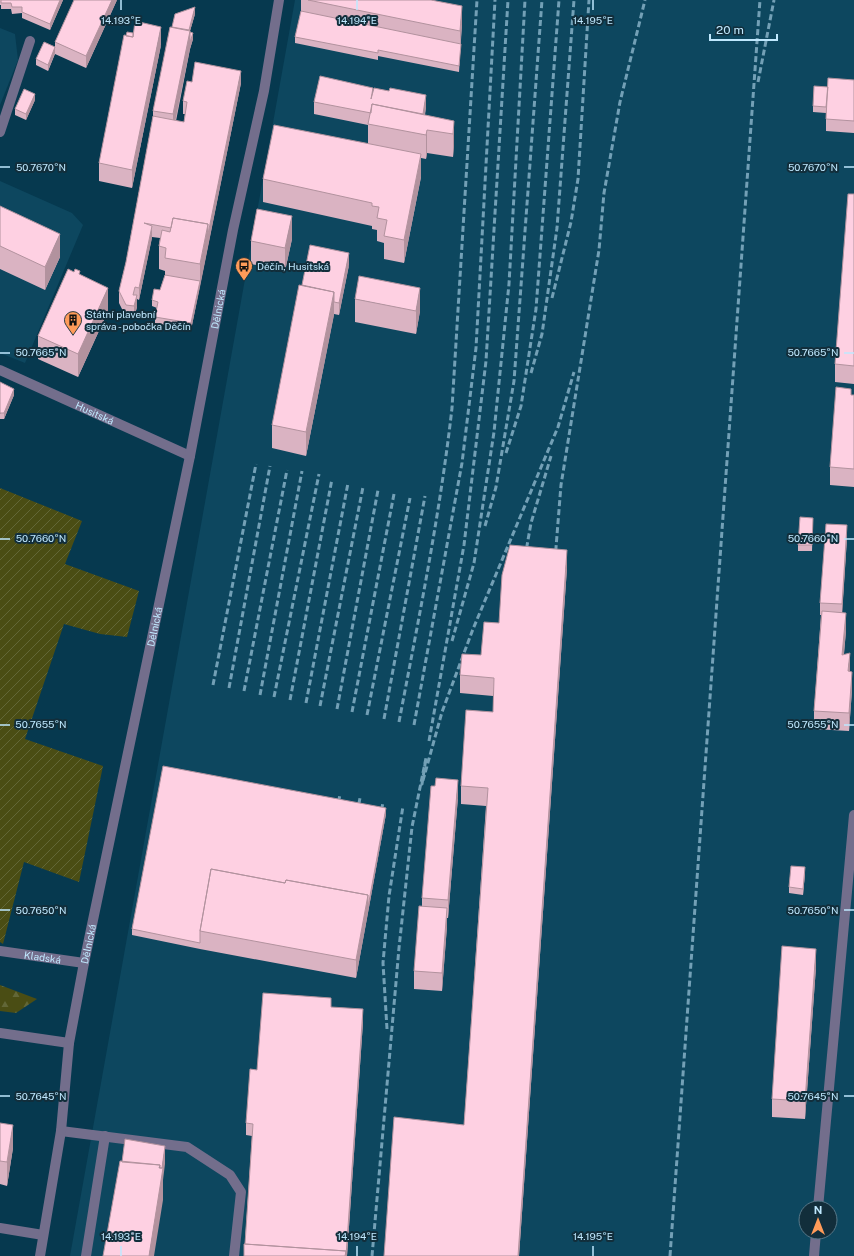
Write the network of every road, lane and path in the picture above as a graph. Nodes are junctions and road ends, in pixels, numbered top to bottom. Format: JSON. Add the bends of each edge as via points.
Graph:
{"nodes":[{"id":1,"x":279,"y":0,"type":"edge"},
{"id":2,"x":30,"y":41,"type":"dead end"},
{"id":3,"x":0,"y":132,"type":"edge"},
{"id":4,"x":0,"y":370,"type":"edge"},
{"id":5,"x":190,"y":456,"type":"junction"},
{"id":6,"x":854,"y":815,"type":"edge"},
{"id":7,"x":0,"y":951,"type":"edge"},
{"id":8,"x":84,"y":963,"type":"junction"},
{"id":9,"x":0,"y":1033,"type":"edge"},
{"id":10,"x":69,"y":1043,"type":"junction"},
{"id":11,"x":61,"y":1131,"type":"junction"},
{"id":12,"x":105,"y":1136,"type":"junction"},
{"id":13,"x":819,"y":1200,"type":"edge"},
{"id":14,"x":0,"y":1228,"type":"edge"},
{"id":15,"x":43,"y":1235,"type":"junction"},
{"id":16,"x":815,"y":1240,"type":"edge"},
{"id":17,"x":40,"y":1256,"type":"edge"},
{"id":18,"x":86,"y":1256,"type":"edge"},
{"id":19,"x":234,"y":1256,"type":"edge"},
{"id":20,"x":814,"y":1256,"type":"edge"}],
"edges":[{"from":1,"to":5,"type":"street","name":"Dělnická","via":[[264,91],[233,230]]},
{"from":2,"to":3,"type":"street"},
{"from":4,"to":5,"type":"street","name":"Husitská"},
{"from":5,"to":8,"type":"street","name":"Dělnická"},
{"from":6,"to":13,"type":"street"},
{"from":7,"to":8,"type":"street","name":"Kladská"},
{"from":8,"to":10,"type":"street","name":"Dělnická"},
{"from":9,"to":10,"type":"street"},
{"from":10,"to":11,"type":"street","name":"Dělnická"},
{"from":11,"to":12,"type":"street"},
{"from":11,"to":15,"type":"street","name":"Dělnická"},
{"from":12,"to":18,"type":"street"},
{"from":12,"to":19,"type":"street","via":[[187,1147],[230,1175],[241,1192]]},
{"from":14,"to":15,"type":"street"},
{"from":15,"to":17,"type":"street","name":"Dělnická"},
{"from":16,"to":20,"type":"street"}]}
